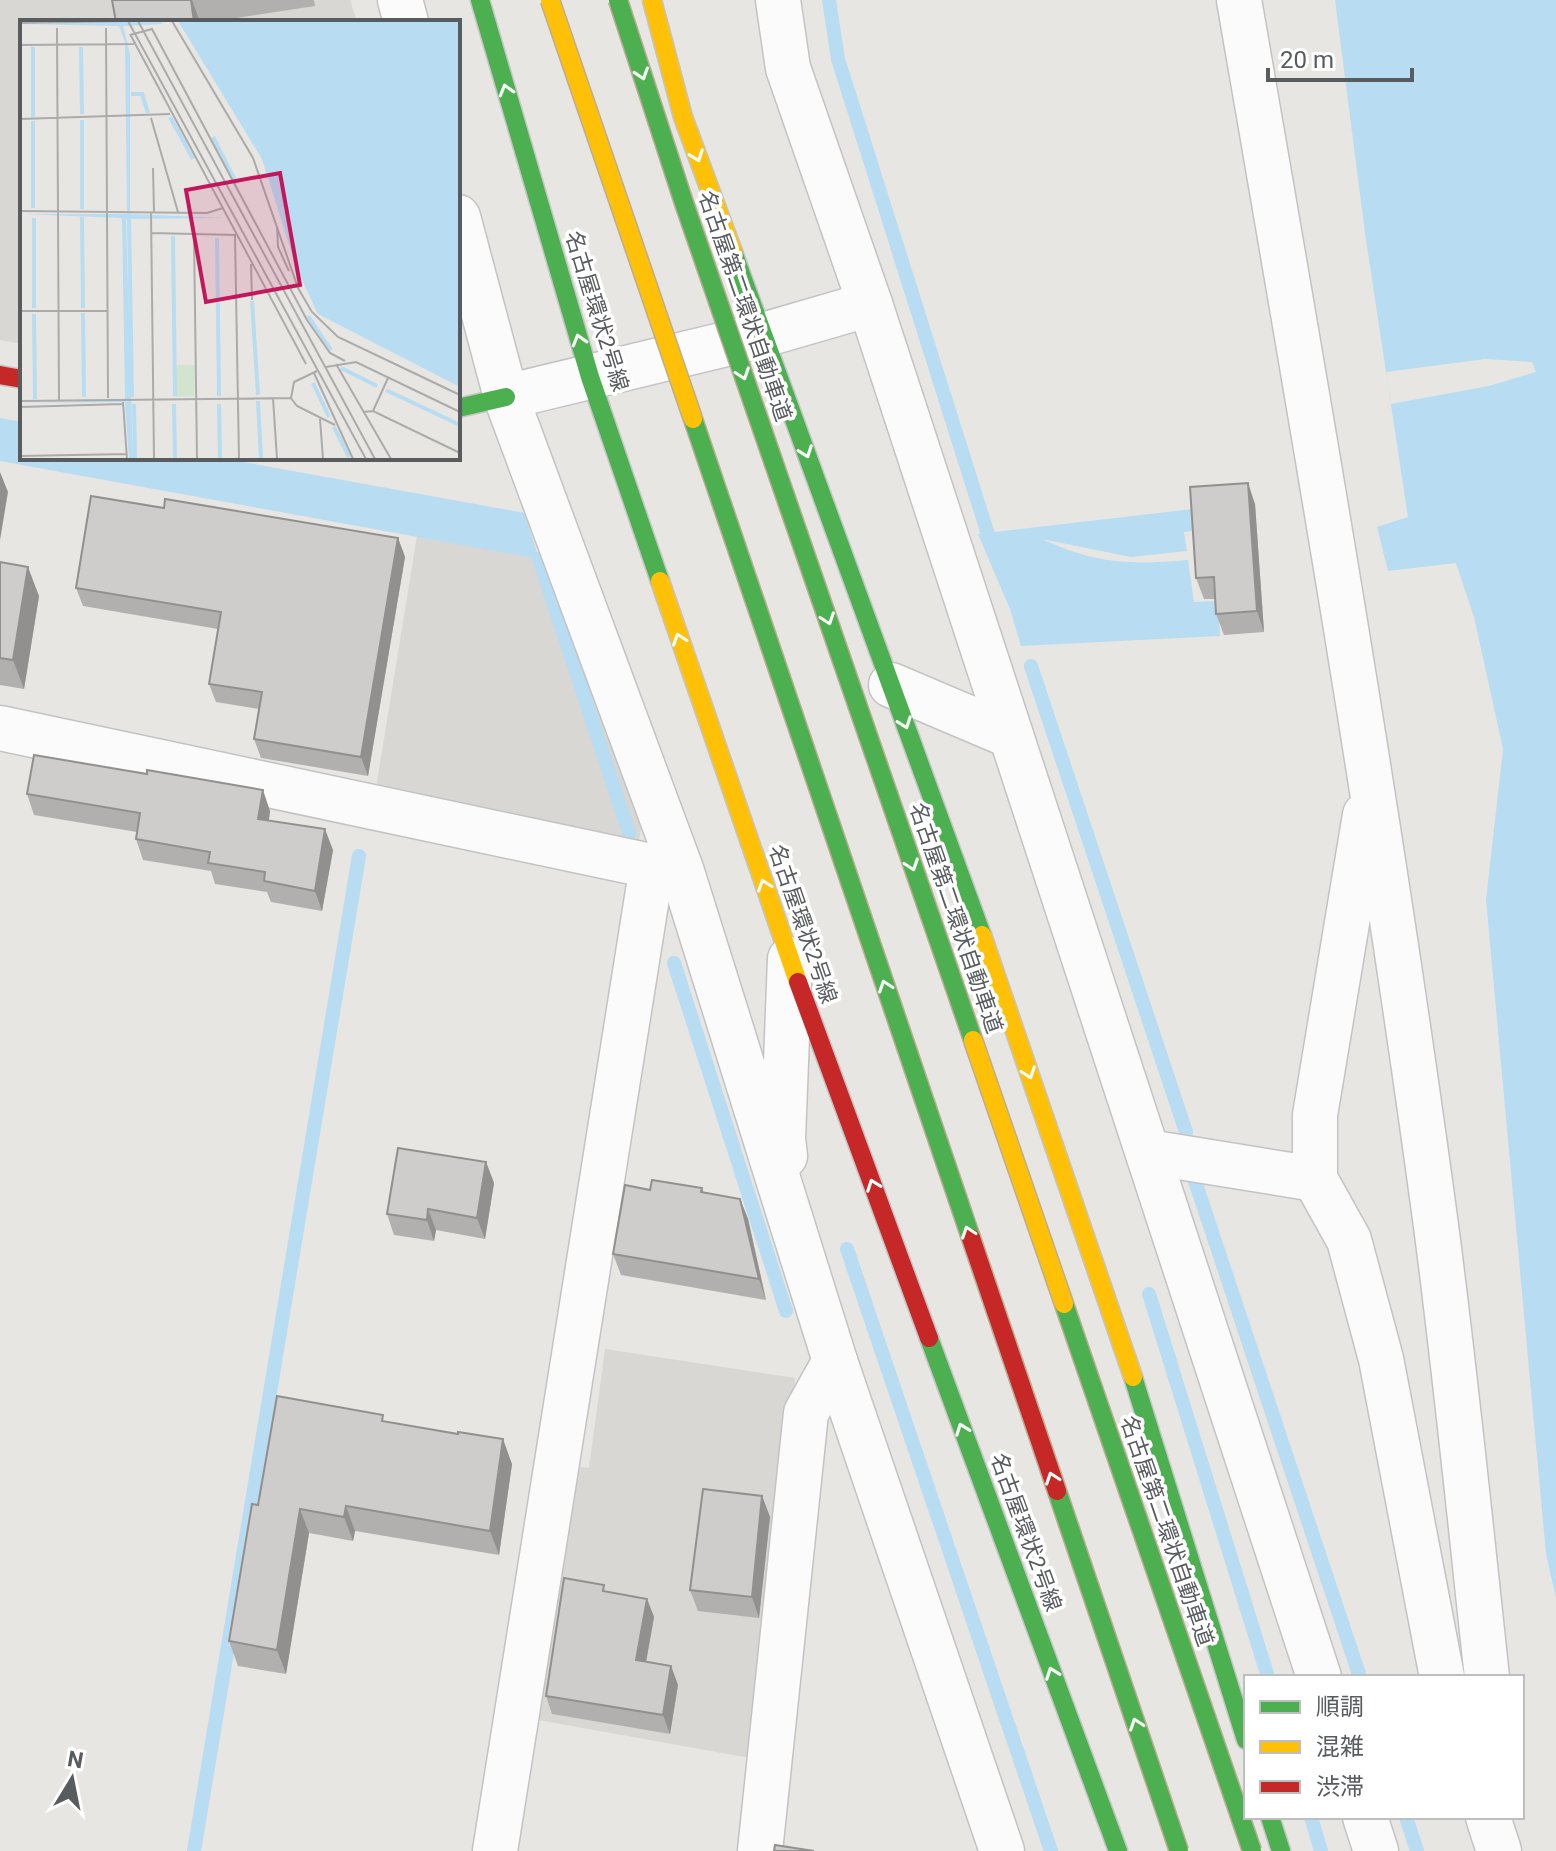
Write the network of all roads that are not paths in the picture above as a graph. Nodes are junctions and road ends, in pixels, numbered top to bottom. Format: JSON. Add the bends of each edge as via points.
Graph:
{"nodes":[{"id":1,"x":400,"y":0,"type":"edge"},
{"id":2,"x":550,"y":0,"type":"edge"},
{"id":3,"x":618,"y":0,"type":"edge"},
{"id":4,"x":652,"y":0,"type":"edge"},
{"id":5,"x":778,"y":0,"type":"edge"},
{"id":6,"x":1239,"y":0,"type":"edge"},
{"id":7,"x":478,"y":2,"type":"edge"},
{"id":8,"x":405,"y":20,"type":"edge"},
{"id":9,"x":460,"y":224,"type":"edge"},
{"id":10,"x":870,"y":304,"type":"junction"},
{"id":11,"x":763,"y":335,"type":"junction"},
{"id":12,"x":0,"y":375,"type":"edge"},
{"id":13,"x":590,"y":377,"type":"junction"},
{"id":14,"x":20,"y":379,"type":"edge"},
{"id":15,"x":506,"y":397,"type":"junction"},
{"id":16,"x":460,"y":408,"type":"edge"},
{"id":17,"x":891,"y":685,"type":"junction"},
{"id":18,"x":1011,"y":736,"type":"junction"},
{"id":19,"x":2,"y":739,"type":"edge"},
{"id":20,"x":1371,"y":781,"type":"junction"},
{"id":21,"x":667,"y":869,"type":"junction"},
{"id":22,"x":790,"y":959,"type":"junction"},
{"id":23,"x":1148,"y":1152,"type":"junction"},
{"id":24,"x":1315,"y":1179,"type":"junction"},
{"id":25,"x":796,"y":1239,"type":"junction"},
{"id":26,"x":835,"y":1361,"type":"junction"},
{"id":27,"x":1318,"y":1675,"type":"edge"},
{"id":28,"x":1442,"y":1675,"type":"edge"},
{"id":29,"x":1487,"y":1675,"type":"edge"},
{"id":30,"x":1202,"y":1706,"type":"junction"},
{"id":31,"x":1244,"y":1734,"type":"edge"},
{"id":32,"x":1150,"y":1767,"type":"junction"},
{"id":33,"x":1244,"y":1798,"type":"edge"},
{"id":34,"x":1254,"y":1819,"type":"edge"},
{"id":35,"x":1271,"y":1819,"type":"edge"},
{"id":36,"x":1366,"y":1819,"type":"edge"},
{"id":37,"x":1489,"y":1819,"type":"edge"},
{"id":38,"x":1503,"y":1819,"type":"edge"},
{"id":39,"x":495,"y":1851,"type":"edge"},
{"id":40,"x":760,"y":1851,"type":"edge"},
{"id":41,"x":1002,"y":1851,"type":"edge"},
{"id":42,"x":1118,"y":1851,"type":"edge"},
{"id":43,"x":1169,"y":1851,"type":"edge"},
{"id":44,"x":1179,"y":1851,"type":"edge"},
{"id":45,"x":1252,"y":1851,"type":"edge"},
{"id":46,"x":1268,"y":1851,"type":"edge"},
{"id":47,"x":1281,"y":1851,"type":"edge"},
{"id":48,"x":1376,"y":1851,"type":"edge"},
{"id":49,"x":1499,"y":1851,"type":"edge"},
{"id":50,"x":1507,"y":1851,"type":"edge"}],
"edges":[{"from":1,"to":8,"type":"street"},
{"from":32,"to":2,"type":"main road","one_way":true,"bridge":true},
{"from":3,"to":30,"type":"main road","name":"名古屋第二環状自動車道","one_way":true,"bridge":true},
{"from":4,"to":11,"type":"main road","one_way":true,"via":[[683,117]]},
{"from":5,"to":10,"type":"street","via":[[788,68]]},
{"from":6,"to":20,"type":"street"},
{"from":13,"to":7,"type":"main road","name":"名古屋環状2号線","one_way":true},
{"from":9,"to":15,"type":"street"},
{"from":10,"to":11,"type":"street"},
{"from":10,"to":18,"type":"street"},
{"from":11,"to":13,"type":"street"},
{"from":11,"to":17,"type":"main road","one_way":true},
{"from":12,"to":14,"type":"main road"},
{"from":13,"to":15,"type":"street"},
{"from":22,"to":13,"type":"main road","name":"名古屋環状2号線","one_way":true},
{"from":15,"to":16,"type":"main road"},
{"from":15,"to":21,"type":"street"},
{"from":17,"to":18,"type":"street"},
{"from":17,"to":31,"type":"main road","one_way":true,"via":[[1142,1404]]},
{"from":18,"to":23,"type":"street"},
{"from":19,"to":21,"type":"street"},
{"from":20,"to":24,"type":"street","via":[[1315,1115]]},
{"from":20,"to":29,"type":"street","via":[[1435,1215]]},
{"from":21,"to":25,"type":"street"},
{"from":21,"to":39,"type":"street"},
{"from":22,"to":25,"type":"street","via":[[783,1139]]},
{"from":42,"to":22,"type":"main road","name":"名古屋環状2号線","one_way":true},
{"from":23,"to":24,"type":"street"},
{"from":23,"to":27,"type":"street"},
{"from":24,"to":28,"type":"street","via":[[1349,1240],[1381,1359]]},
{"from":25,"to":26,"type":"street"},
{"from":26,"to":40,"type":"street","via":[[806,1413]]},
{"from":26,"to":41,"type":"street"},
{"from":30,"to":33,"type":"main road","bridge":true},
{"from":30,"to":45,"type":"main road","name":"名古屋第二環状自動車道","bridge":true},
{"from":32,"to":43,"type":"main road","bridge":true},
{"from":32,"to":44,"type":"main road","bridge":true},
{"from":34,"to":46,"type":"main road"},
{"from":35,"to":47,"type":"main road"},
{"from":36,"to":48,"type":"street"},
{"from":37,"to":49,"type":"street"},
{"from":38,"to":50,"type":"street"}]}
